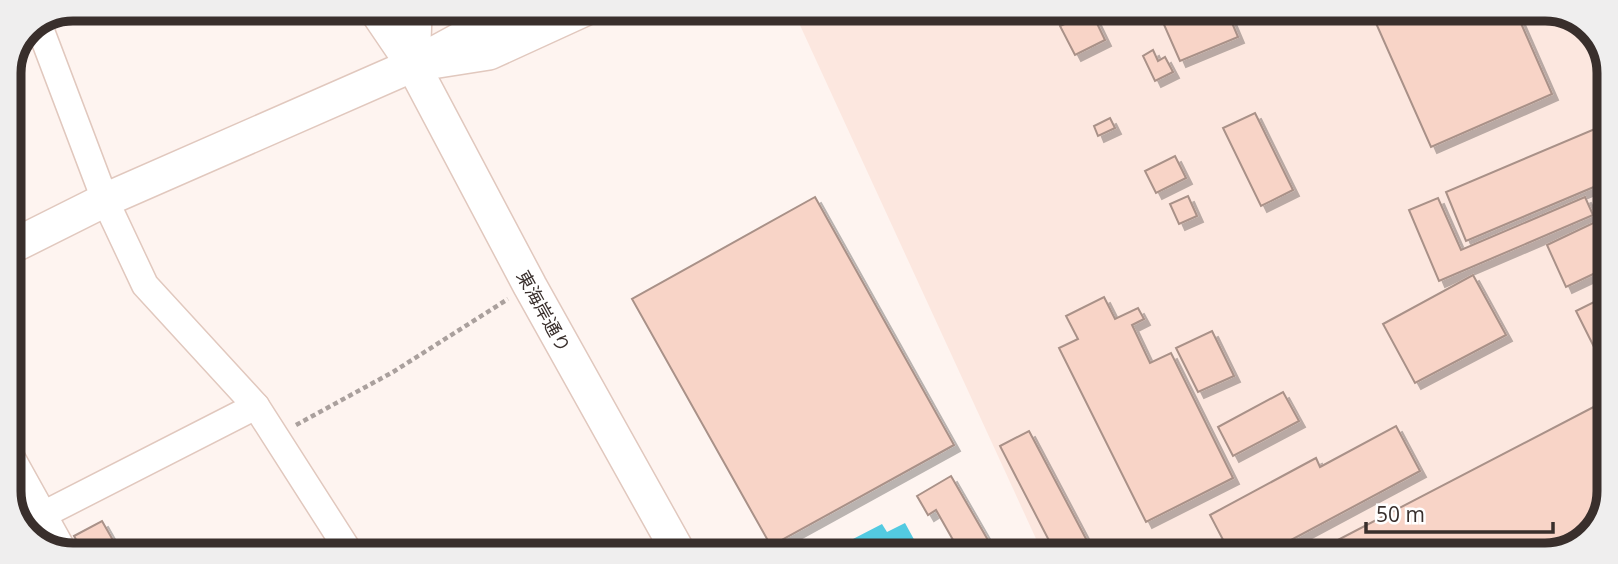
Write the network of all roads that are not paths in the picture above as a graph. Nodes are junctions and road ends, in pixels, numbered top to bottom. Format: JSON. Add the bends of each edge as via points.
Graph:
{"nodes":[{"id":1,"x":383,"y":21,"type":"edge"},
{"id":2,"x":415,"y":21,"type":"edge"},
{"id":3,"x":496,"y":21,"type":"edge"},
{"id":4,"x":559,"y":21,"type":"edge"},
{"id":5,"x":41,"y":32,"type":"edge"},
{"id":6,"x":413,"y":65,"type":"junction"},
{"id":7,"x":106,"y":200,"type":"junction"},
{"id":8,"x":21,"y":242,"type":"edge"},
{"id":9,"x":256,"y":406,"type":"junction"},
{"id":10,"x":21,"y":488,"type":"edge"},
{"id":11,"x":32,"y":520,"type":"edge"},
{"id":12,"x":48,"y":536,"type":"edge"},
{"id":13,"x":344,"y":543,"type":"edge"},
{"id":14,"x":673,"y":543,"type":"edge"}],
"edges":[{"from":1,"to":6,"type":"street","name":"東海岸通り"},
{"from":2,"to":6,"type":"street"},
{"from":3,"to":6,"type":"street"},
{"from":4,"to":6,"type":"street","via":[[489,53]]},
{"from":5,"to":7,"type":"street"},
{"from":6,"to":7,"type":"street"},
{"from":6,"to":14,"type":"street","name":"東海岸通り"},
{"from":7,"to":8,"type":"street"},
{"from":7,"to":9,"type":"street","via":[[145,285]]},
{"from":9,"to":11,"type":"street"},
{"from":9,"to":13,"type":"street"},
{"from":10,"to":11,"type":"street"},
{"from":11,"to":12,"type":"street"}]}
